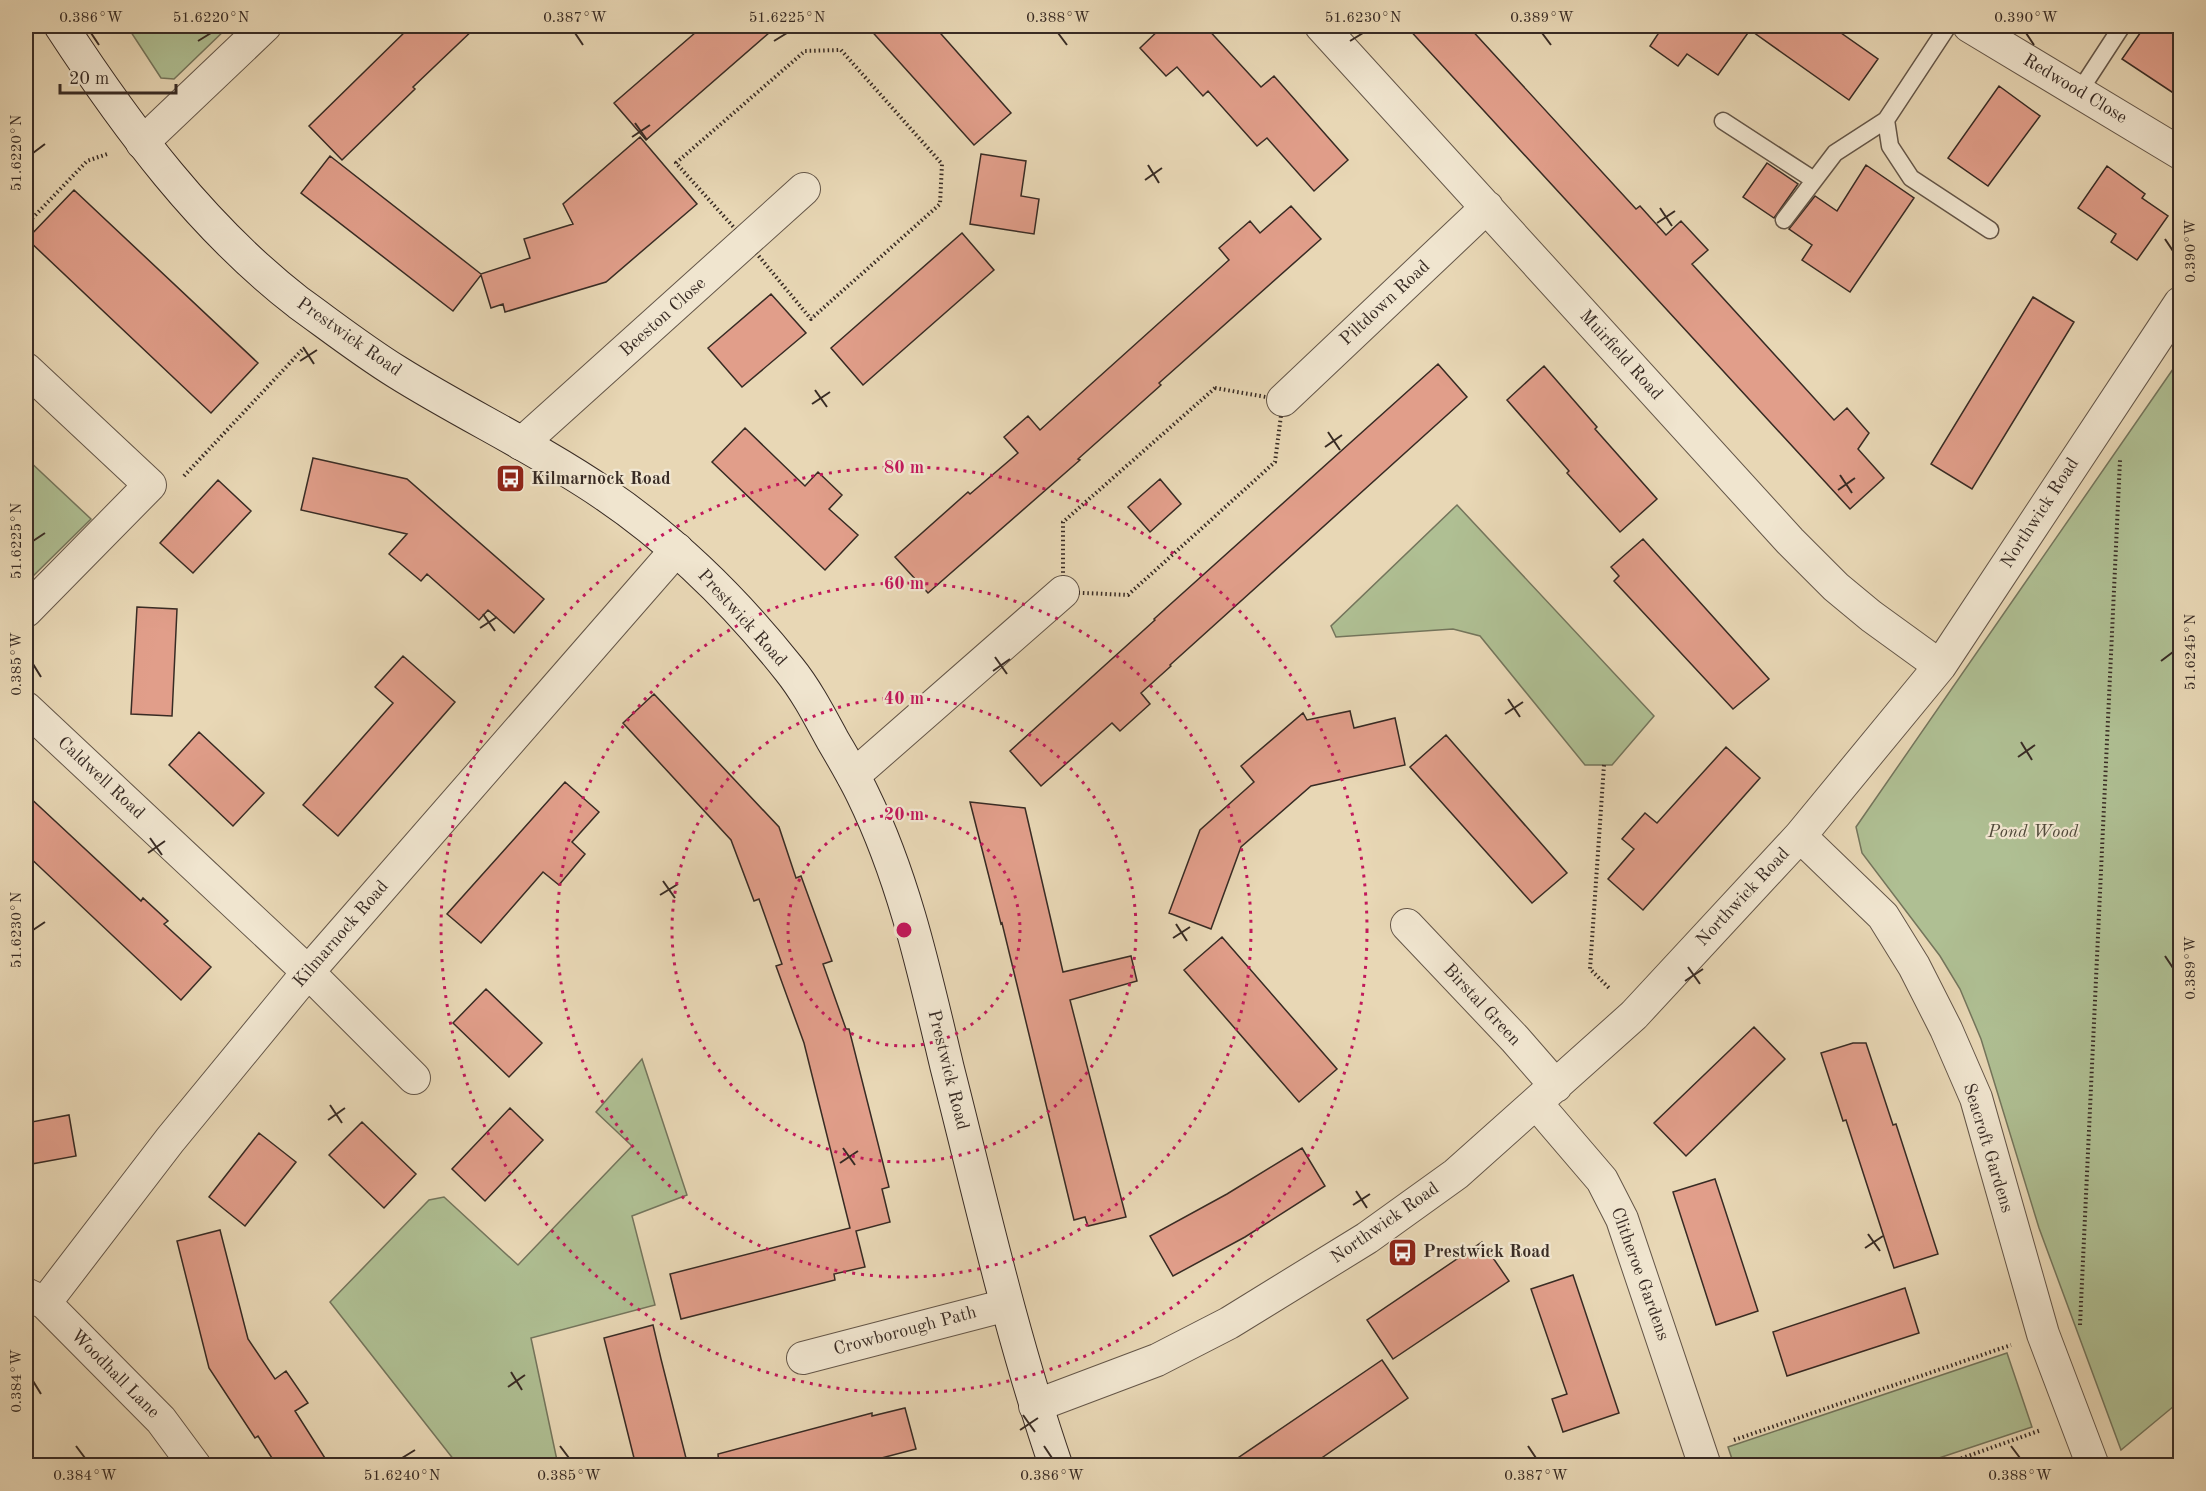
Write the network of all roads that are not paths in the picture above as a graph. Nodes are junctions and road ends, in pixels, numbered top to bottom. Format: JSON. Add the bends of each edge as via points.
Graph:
{"nodes":[{"id":1,"x":61,"y":26,"type":"edge"},
{"id":2,"x":265,"y":26,"type":"edge"},
{"id":3,"x":1321,"y":26,"type":"edge"},
{"id":4,"x":1948,"y":26,"type":"edge"},
{"id":5,"x":1969,"y":26,"type":"edge"},
{"id":6,"x":2122,"y":26,"type":"edge"},
{"id":7,"x":2079,"y":92,"type":"junction"},
{"id":8,"x":1886,"y":120,"type":"junction"},
{"id":9,"x":1723,"y":121,"type":"dead end"},
{"id":10,"x":142,"y":143,"type":"junction"},
{"id":11,"x":2181,"y":153,"type":"edge"},
{"id":12,"x":1814,"y":180,"type":"junction"},
{"id":13,"x":804,"y":189,"type":"dead end"},
{"id":14,"x":1487,"y":207,"type":"junction"},
{"id":15,"x":1784,"y":220,"type":"dead end"},
{"id":16,"x":1990,"y":230,"type":"dead end"},
{"id":17,"x":2181,"y":303,"type":"edge"},
{"id":18,"x":26,"y":369,"type":"edge"},
{"id":19,"x":1284,"y":400,"type":"road end"},
{"id":20,"x":521,"y":444,"type":"junction"},
{"id":21,"x":677,"y":549,"type":"junction"},
{"id":22,"x":1063,"y":592,"type":"road end"},
{"id":23,"x":26,"y":611,"type":"edge"},
{"id":24,"x":1940,"y":666,"type":"junction"},
{"id":25,"x":26,"y":708,"type":"edge"},
{"id":26,"x":853,"y":776,"type":"junction"},
{"id":27,"x":1800,"y":836,"type":"junction"},
{"id":28,"x":1407,"y":925,"type":"dead end"},
{"id":29,"x":308,"y":972,"type":"junction"},
{"id":30,"x":414,"y":1078,"type":"dead end"},
{"id":31,"x":1546,"y":1095,"type":"junction"},
{"id":32,"x":35,"y":1299,"type":"edge"},
{"id":33,"x":1007,"y":1305,"type":"junction"},
{"id":34,"x":803,"y":1358,"type":"dead end"},
{"id":35,"x":1035,"y":1406,"type":"junction"},
{"id":36,"x":1702,"y":1458,"type":"edge"},
{"id":37,"x":195,"y":1466,"type":"edge"},
{"id":38,"x":1056,"y":1466,"type":"edge"},
{"id":39,"x":2093,"y":1466,"type":"edge"}],
"edges":[{"from":1,"to":10,"type":"main road","name":"Prestwick Road"},
{"from":2,"to":10,"type":"street"},
{"from":3,"to":14,"type":"street","name":"Muirfield Road"},
{"from":4,"to":8,"type":"lane"},
{"from":5,"to":7,"type":"street","name":"Redwood Close"},
{"from":6,"to":7,"type":"lane"},
{"from":7,"to":11,"type":"street","name":"Redwood Close"},
{"from":8,"to":12,"type":"lane","via":[[1835,153]]},
{"from":8,"to":16,"type":"lane","via":[[1890,146],[1911,178]]},
{"from":9,"to":12,"type":"lane"},
{"from":10,"to":20,"type":"main road","name":"Prestwick Road","via":[[238,248],[296,300],[395,370]]},
{"from":12,"to":15,"type":"lane"},
{"from":13,"to":20,"type":"street","name":"Beeston Close"},
{"from":14,"to":19,"type":"street","name":"Piltdown Road"},
{"from":14,"to":24,"type":"street","name":"Muirfield Road","via":[[1790,541],[1836,587]]},
{"from":17,"to":24,"type":"street","name":"Northwick Road"},
{"from":18,"to":23,"type":"street","via":[[150,485]]},
{"from":20,"to":21,"type":"main road","name":"Prestwick Road","via":[[603,493]]},
{"from":21,"to":26,"type":"main road","name":"Prestwick Road","via":[[738,608],[792,673]]},
{"from":21,"to":29,"type":"street","name":"Kilmarnock Road"},
{"from":22,"to":26,"type":"street"},
{"from":24,"to":27,"type":"street","name":"Northwick Road"},
{"from":25,"to":29,"type":"street","name":"Caldwell Road"},
{"from":26,"to":33,"type":"main road","name":"Prestwick Road","via":[[887,853],[914,931]]},
{"from":27,"to":31,"type":"street","name":"Northwick Road","via":[[1634,1015]]},
{"from":27,"to":39,"type":"street","name":"Seacroft Gardens","via":[[1883,916],[1946,1029],[1976,1098],[2043,1335]]},
{"from":28,"to":31,"type":"street","name":"Birstal Green","via":[[1515,1039]]},
{"from":29,"to":30,"type":"street","name":"Caldwell Road"},
{"from":29,"to":32,"type":"street","name":"Kilmarnock Road"},
{"from":31,"to":35,"type":"street","name":"Northwick Road","via":[[1456,1174],[1367,1238],[1287,1288],[1157,1360]]},
{"from":31,"to":36,"type":"street","name":"Clitheroe Gardens","via":[[1611,1195],[1632,1245]]},
{"from":32,"to":37,"type":"street","name":"Woodhall Lane","via":[[160,1420]]},
{"from":33,"to":34,"type":"street","name":"Crowborough Path"},
{"from":33,"to":35,"type":"main road","name":"Prestwick Road"},
{"from":35,"to":38,"type":"main road","name":"Prestwick Road"}]}
